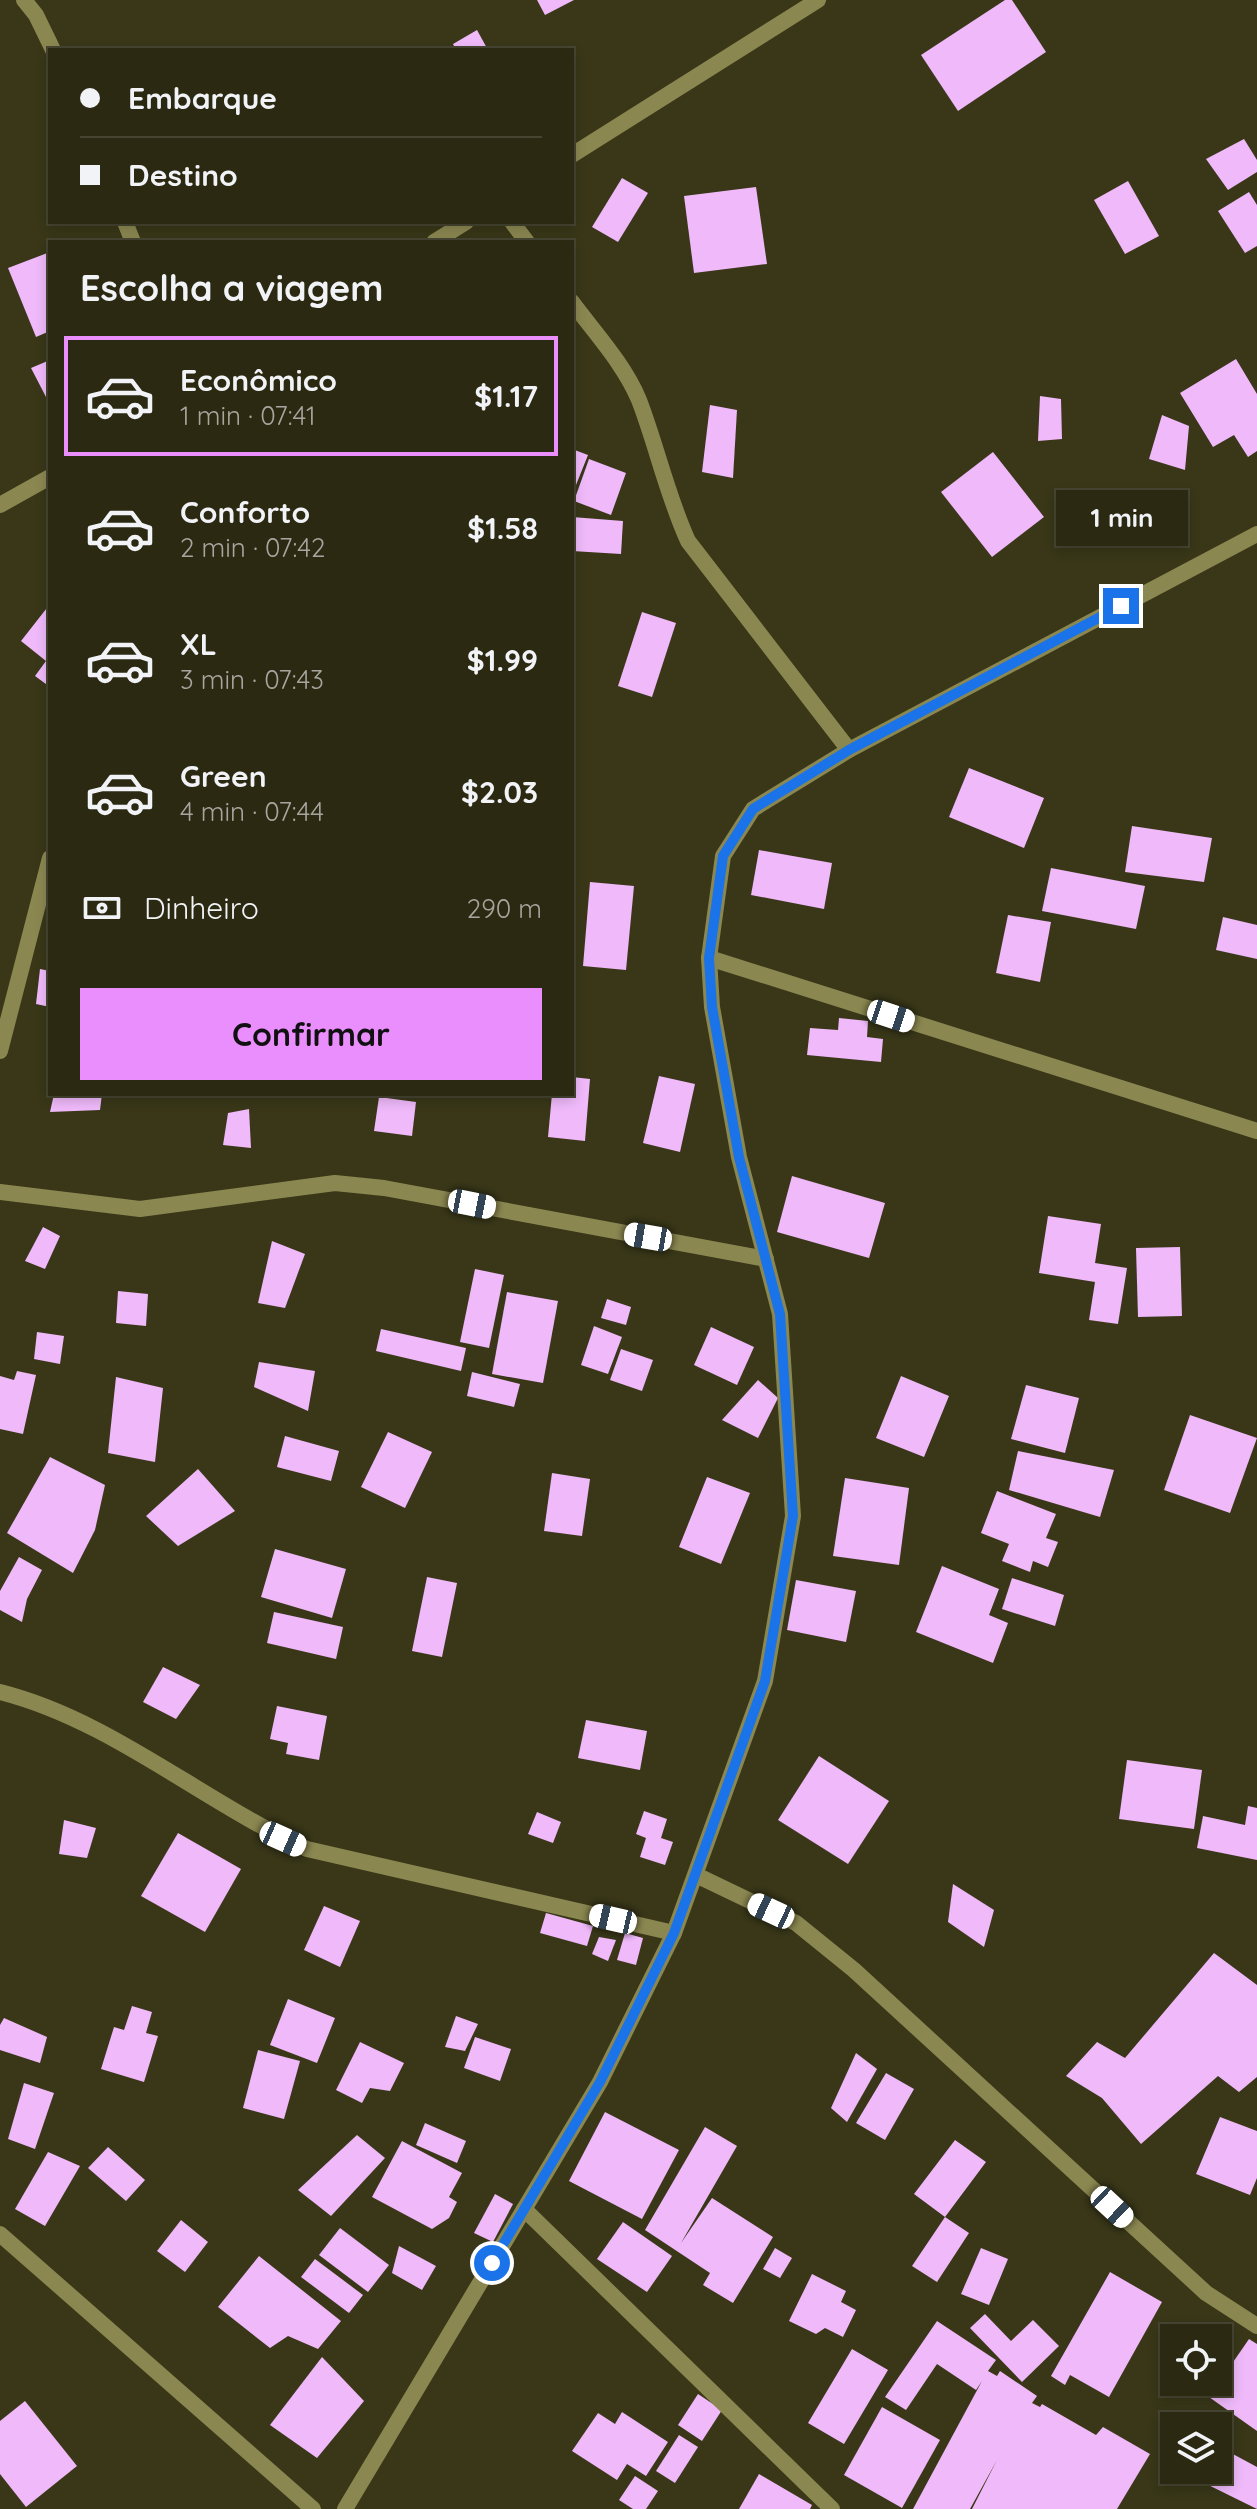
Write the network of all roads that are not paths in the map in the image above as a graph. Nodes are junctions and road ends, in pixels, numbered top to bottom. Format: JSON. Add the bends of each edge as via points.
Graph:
{"nodes":[{"id":1,"x":24,"y":0,"type":"edge"},
{"id":2,"x":809,"y":2,"type":"edge"},
{"id":3,"x":52,"y":48,"type":"edge"},
{"id":4,"x":574,"y":154,"type":"edge"},
{"id":5,"x":463,"y":224,"type":"edge"},
{"id":6,"x":437,"y":240,"type":"edge"},
{"id":7,"x":574,"y":305,"type":"edge"},
{"id":8,"x":48,"y":478,"type":"edge"},
{"id":9,"x":0,"y":505,"type":"edge"},
{"id":10,"x":1257,"y":535,"type":"edge"},
{"id":11,"x":849,"y":750,"type":"junction"},
{"id":12,"x":48,"y":866,"type":"edge"},
{"id":13,"x":709,"y":958,"type":"junction"},
{"id":14,"x":0,"y":1051,"type":"edge"},
{"id":15,"x":1257,"y":1131,"type":"edge"},
{"id":16,"x":0,"y":1192,"type":"edge"},
{"id":17,"x":766,"y":1259,"type":"junction"},
{"id":18,"x":0,"y":1692,"type":"edge"},
{"id":19,"x":696,"y":1875,"type":"junction"},
{"id":20,"x":674,"y":1933,"type":"junction"},
{"id":21,"x":524,"y":2209,"type":"junction"},
{"id":22,"x":0,"y":2234,"type":"edge"},
{"id":23,"x":1257,"y":2326,"type":"edge"},
{"id":24,"x":313,"y":2509,"type":"edge"},
{"id":25,"x":345,"y":2509,"type":"edge"},
{"id":26,"x":832,"y":2509,"type":"edge"}],
"edges":[{"from":1,"to":3,"type":"street"},
{"from":2,"to":4,"type":"street"},
{"from":5,"to":6,"type":"street"},
{"from":7,"to":11,"type":"street","via":[[638,398],[671,505],[688,541]]},
{"from":8,"to":9,"type":"street"},
{"from":10,"to":11,"type":"street"},
{"from":11,"to":13,"type":"street","via":[[753,809],[723,856]]},
{"from":12,"to":14,"type":"street"},
{"from":13,"to":15,"type":"street"},
{"from":13,"to":17,"type":"street","via":[[712,1007],[739,1157]]},
{"from":16,"to":17,"type":"street","via":[[140,1209],[335,1183]]},
{"from":17,"to":19,"type":"street","via":[[780,1314],[793,1516],[765,1681]]},
{"from":18,"to":20,"type":"street","via":[[38,1702],[85,1724],[260,1828],[307,1849]]},
{"from":19,"to":20,"type":"street"},
{"from":19,"to":23,"type":"street","via":[[808,1932],[1206,2293]]},
{"from":20,"to":21,"type":"street","via":[[600,2082]]},
{"from":21,"to":25,"type":"street"},
{"from":21,"to":26,"type":"street"},
{"from":22,"to":24,"type":"street"}]}
